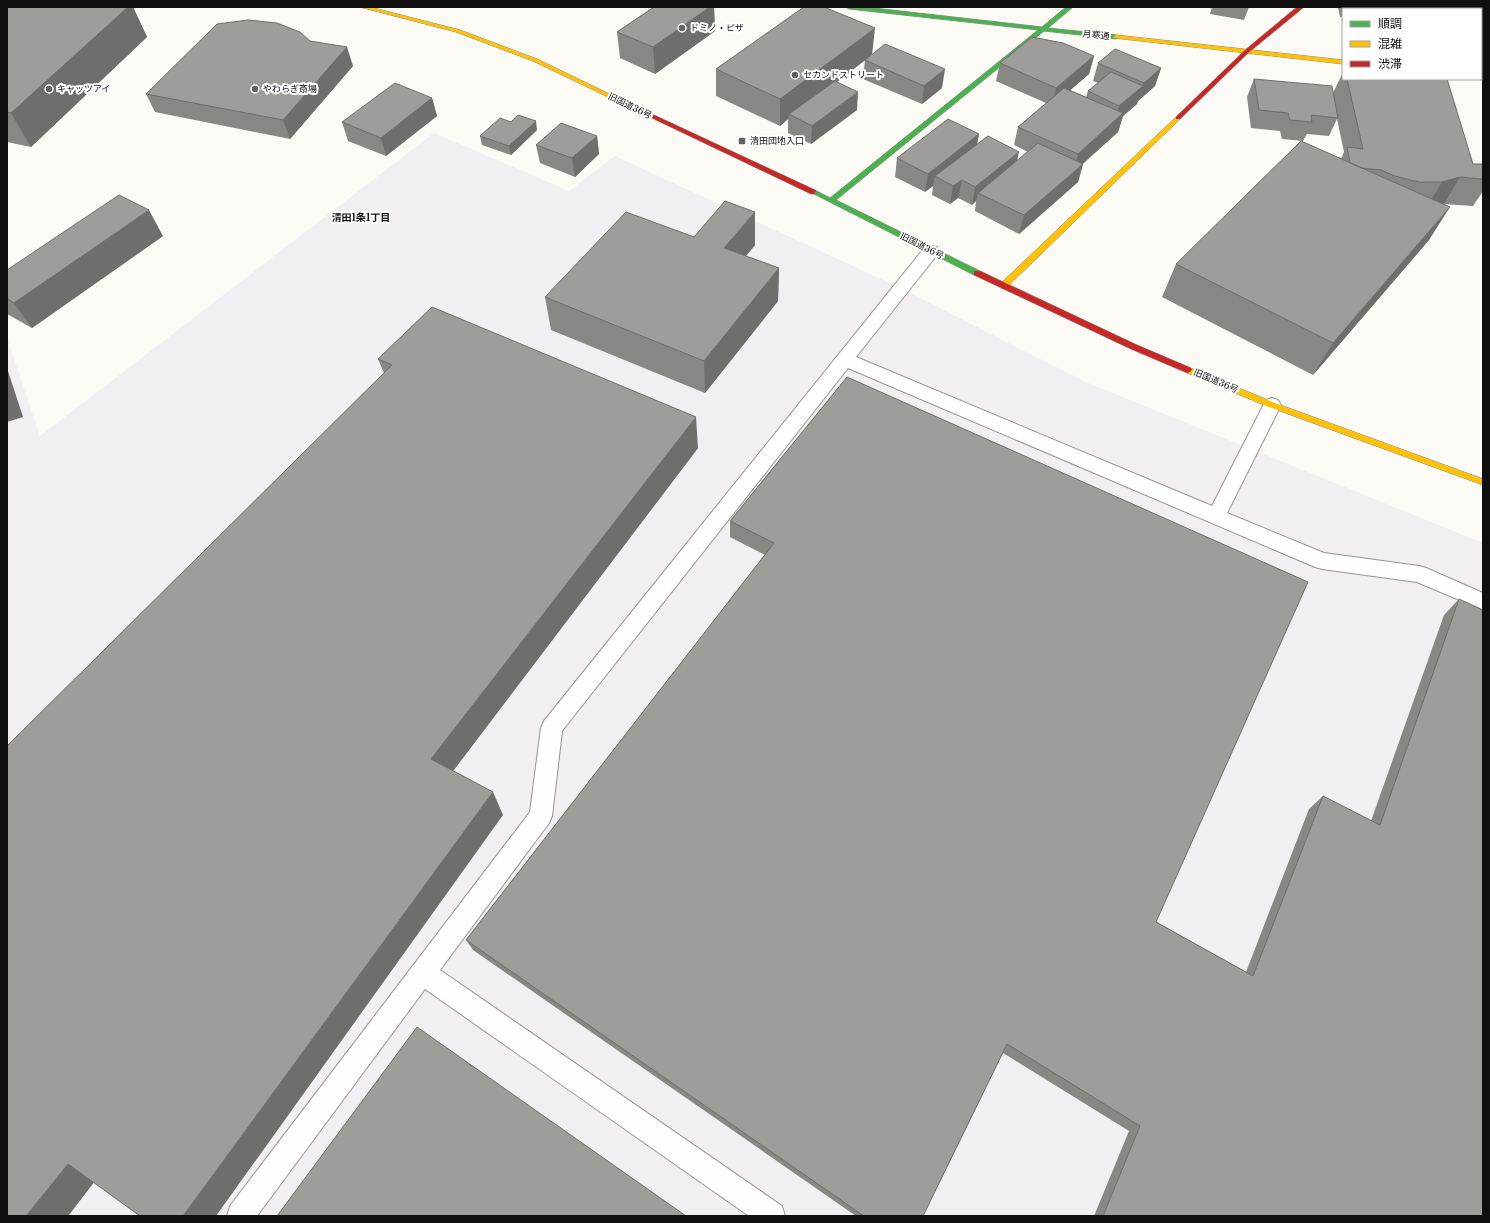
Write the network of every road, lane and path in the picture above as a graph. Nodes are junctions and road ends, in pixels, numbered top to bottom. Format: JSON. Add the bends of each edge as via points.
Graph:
{"nodes":[{"id":1,"x":363,"y":7,"type":"edge"},
{"id":2,"x":849,"y":7,"type":"edge"},
{"id":3,"x":1070,"y":7,"type":"edge"},
{"id":4,"x":1301,"y":7,"type":"edge"},
{"id":5,"x":1042,"y":29,"type":"junction"},
{"id":6,"x":1246,"y":52,"type":"junction"},
{"id":7,"x":1342,"y":62,"type":"edge"},
{"id":8,"x":832,"y":200,"type":"junction"},
{"id":9,"x":931,"y":251,"type":"junction"},
{"id":10,"x":1003,"y":286,"type":"junction"},
{"id":11,"x":844,"y":359,"type":"junction"},
{"id":12,"x":1272,"y":405,"type":"junction"},
{"id":13,"x":1483,"y":482,"type":"edge"},
{"id":14,"x":1216,"y":516,"type":"junction"},
{"id":15,"x":1483,"y":602,"type":"edge"},
{"id":16,"x":423,"y":973,"type":"junction"},
{"id":17,"x":240,"y":1216,"type":"edge"},
{"id":18,"x":772,"y":1216,"type":"edge"}],
"edges":[{"from":1,"to":8,"type":"main road","name":"旧国道36号","via":[[458,31],[535,60]]},
{"from":2,"to":5,"type":"main road","name":"月寒通"},
{"from":3,"to":5,"type":"main road"},
{"from":4,"to":6,"type":"main road"},
{"from":5,"to":6,"type":"main road","name":"月寒通"},
{"from":5,"to":8,"type":"main road"},
{"from":6,"to":7,"type":"main road","name":"月寒通"},
{"from":6,"to":10,"type":"main road"},
{"from":8,"to":9,"type":"main road","name":"旧国道36号"},
{"from":9,"to":10,"type":"main road","name":"旧国道36号"},
{"from":9,"to":11,"type":"lane"},
{"from":10,"to":12,"type":"main road","name":"旧国道36号","via":[[1134,347]]},
{"from":11,"to":14,"type":"lane"},
{"from":11,"to":16,"type":"lane","via":[[552,728],[541,816]]},
{"from":12,"to":13,"type":"main road","name":"旧国道36号"},
{"from":12,"to":14,"type":"lane"},
{"from":14,"to":15,"type":"lane","via":[[1322,561],[1419,574]]},
{"from":16,"to":17,"type":"lane"},
{"from":16,"to":18,"type":"lane"}]}
